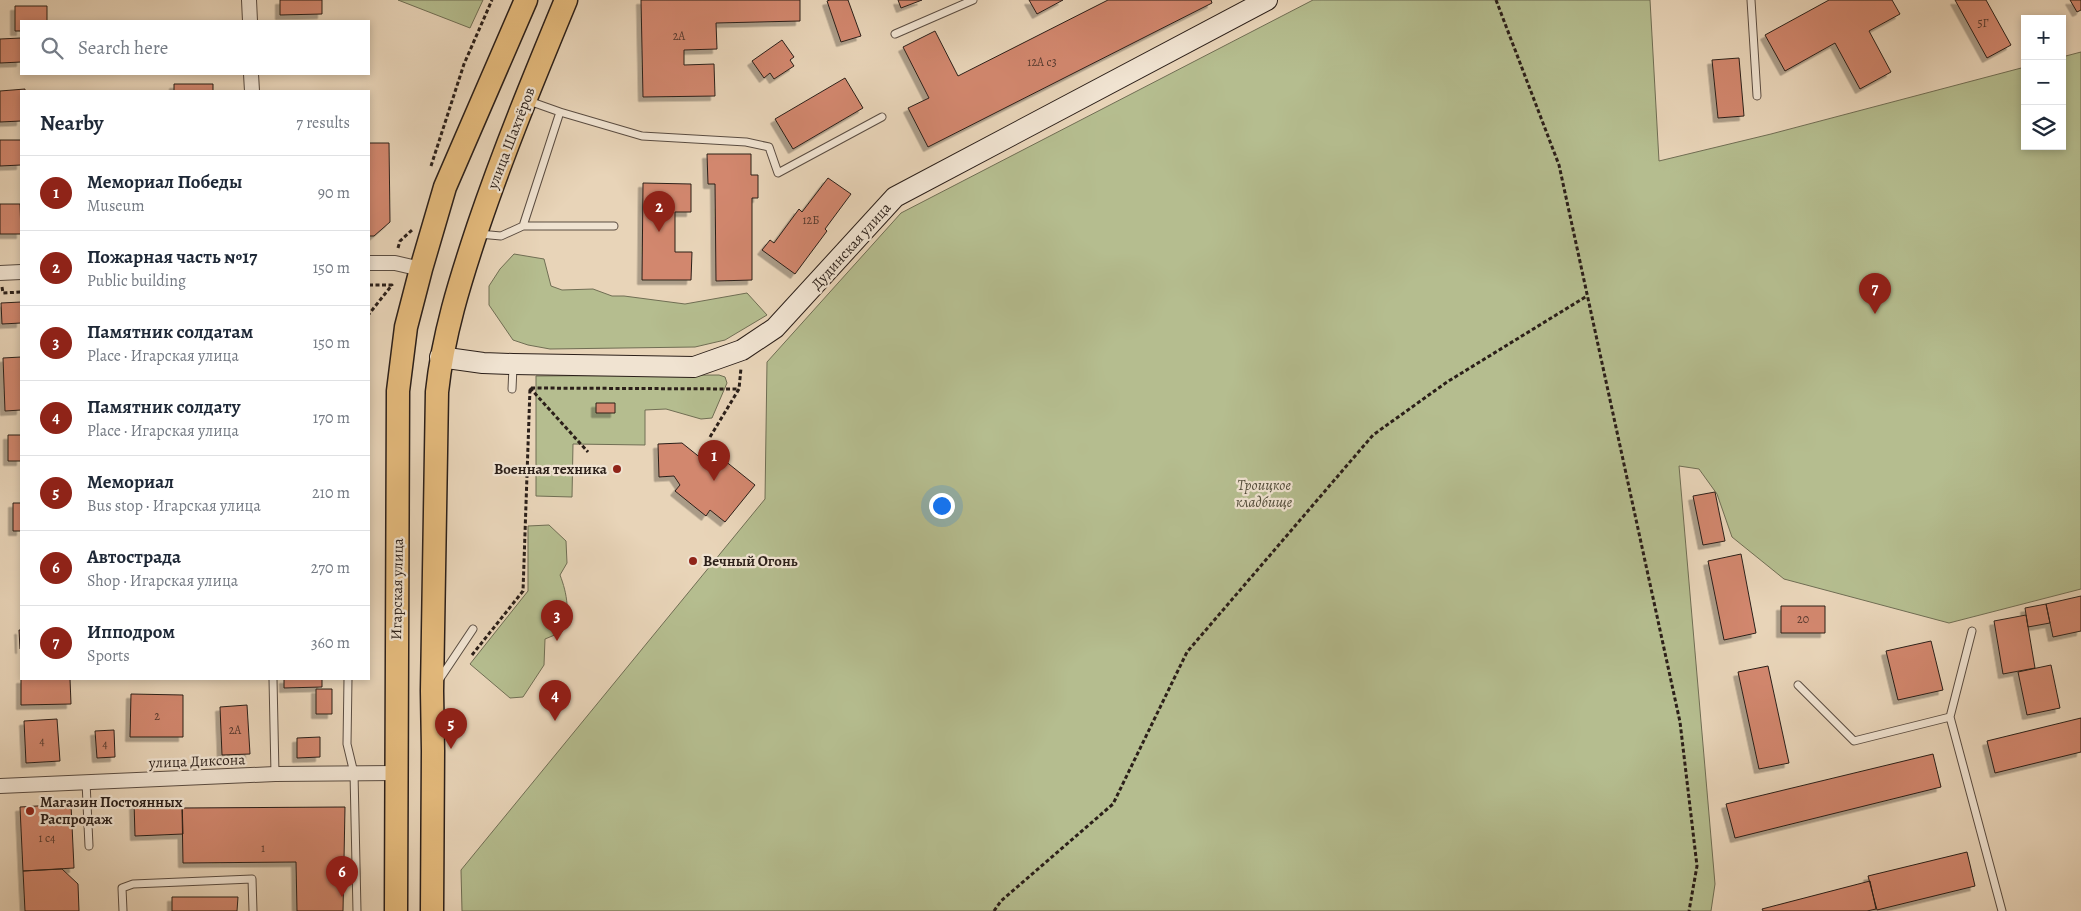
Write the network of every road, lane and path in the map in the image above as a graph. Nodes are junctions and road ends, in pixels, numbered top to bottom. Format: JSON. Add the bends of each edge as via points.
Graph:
{"nodes":[{"id":1,"x":249,"y":0,"type":"edge"},
{"id":2,"x":492,"y":0,"type":"edge"},
{"id":3,"x":526,"y":0,"type":"edge"},
{"id":4,"x":566,"y":0,"type":"edge"},
{"id":5,"x":973,"y":0,"type":"edge"},
{"id":6,"x":1267,"y":0,"type":"edge"},
{"id":7,"x":1496,"y":0,"type":"edge"},
{"id":8,"x":1751,"y":0,"type":"edge"},
{"id":9,"x":250,"y":20,"type":"edge"},
{"id":10,"x":895,"y":34,"type":"dead end"},
{"id":11,"x":252,"y":75,"type":"edge"},
{"id":12,"x":252,"y":90,"type":"edge"},
{"id":13,"x":1758,"y":96,"type":"dead end"},
{"id":14,"x":525,"y":100,"type":"junction"},
{"id":15,"x":560,"y":112,"type":"junction"},
{"id":16,"x":882,"y":117,"type":"dead end"},
{"id":17,"x":429,"y":170,"type":"dead end"},
{"id":18,"x":523,"y":226,"type":"junction"},
{"id":19,"x":614,"y":226,"type":"dead end"},
{"id":20,"x":476,"y":234,"type":"junction"},
{"id":21,"x":370,"y":263,"type":"edge"},
{"id":22,"x":421,"y":269,"type":"junction"},
{"id":23,"x":20,"y":272,"type":"edge"},
{"id":24,"x":1,"y":280,"type":"edge"},
{"id":25,"x":370,"y":285,"type":"edge"},
{"id":26,"x":20,"y":292,"type":"edge"},
{"id":27,"x":1,"y":293,"type":"edge"},
{"id":28,"x":1587,"y":296,"type":"junction"},
{"id":29,"x":370,"y":313,"type":"edge"},
{"id":30,"x":742,"y":350,"type":"junction"},
{"id":31,"x":440,"y":357,"type":"junction"},
{"id":32,"x":513,"y":364,"type":"junction"},
{"id":33,"x":530,"y":388,"type":"junction"},
{"id":34,"x":512,"y":389,"type":"dead end"},
{"id":35,"x":739,"y":389,"type":"junction"},
{"id":36,"x":710,"y":437,"type":"dead end"},
{"id":37,"x":588,"y":452,"type":"dead end"},
{"id":38,"x":473,"y":629,"type":"dead end"},
{"id":39,"x":1972,"y":631,"type":"dead end"},
{"id":40,"x":470,"y":658,"type":"dead end"},
{"id":41,"x":273,"y":680,"type":"edge"},
{"id":42,"x":348,"y":680,"type":"edge"},
{"id":43,"x":1798,"y":685,"type":"dead end"},
{"id":44,"x":432,"y":691,"type":"junction"},
{"id":45,"x":1950,"y":717,"type":"junction"},
{"id":46,"x":354,"y":773,"type":"junction"},
{"id":47,"x":395,"y":773,"type":"junction"},
{"id":48,"x":275,"y":774,"type":"junction"},
{"id":49,"x":86,"y":782,"type":"junction"},
{"id":50,"x":0,"y":786,"type":"edge"},
{"id":51,"x":89,"y":846,"type":"dead end"},
{"id":52,"x":123,"y":911,"type":"edge"},
{"id":53,"x":254,"y":911,"type":"edge"},
{"id":54,"x":357,"y":911,"type":"edge"},
{"id":55,"x":396,"y":911,"type":"edge"},
{"id":56,"x":432,"y":911,"type":"edge"},
{"id":57,"x":994,"y":911,"type":"edge"},
{"id":58,"x":1689,"y":911,"type":"edge"},
{"id":59,"x":2002,"y":911,"type":"edge"}],
"edges":[{"from":1,"to":9,"type":"street"},
{"from":2,"to":17,"type":"path","via":[[464,64]]},
{"from":3,"to":22,"type":"main road","via":[[445,187]]},
{"from":4,"to":14,"type":"main road","name":"улица Шахтёров"},
{"from":5,"to":10,"type":"lane"},
{"from":6,"to":30,"type":"street","name":"Дудинская улица","via":[[895,197],[775,328]]},
{"from":7,"to":28,"type":"path","via":[[1559,165]]},
{"from":8,"to":13,"type":"lane"},
{"from":11,"to":12,"type":"street"},
{"from":14,"to":15,"type":"lane"},
{"from":14,"to":20,"type":"main road","name":"улица Шахтёров"},
{"from":15,"to":16,"type":"lane","via":[[642,136],[746,142],[769,147],[778,172]]},
{"from":15,"to":18,"type":"lane"},
{"from":18,"to":19,"type":"lane"},
{"from":18,"to":20,"type":"lane","via":[[501,236]]},
{"from":20,"to":31,"type":"main road","name":"улица Шахтёров"},
{"from":21,"to":22,"type":"street","via":[[395,263]]},
{"from":22,"to":47,"type":"main road","name":"Игарская улица","via":[[406,327],[398,390]]},
{"from":23,"to":24,"type":"street"},
{"from":24,"to":27,"type":"path"},
{"from":25,"to":29,"type":"path","via":[[392,285]]},
{"from":26,"to":27,"type":"path"},
{"from":28,"to":57,"type":"path","via":[[1447,382],[1373,436],[1187,652],[1113,804],[1001,901]]},
{"from":28,"to":58,"type":"path","via":[[1680,722],[1697,866]]},
{"from":30,"to":32,"type":"street","name":"Дудинская улица","via":[[694,367]]},
{"from":30,"to":35,"type":"path"},
{"from":31,"to":32,"type":"street","name":"Дудинская улица"},
{"from":31,"to":44,"type":"main road","via":[[436,392]]},
{"from":32,"to":34,"type":"lane"},
{"from":33,"to":35,"type":"path"},
{"from":33,"to":37,"type":"path"},
{"from":33,"to":40,"type":"path","via":[[523,591]]},
{"from":35,"to":36,"type":"path"},
{"from":38,"to":44,"type":"lane"},
{"from":39,"to":45,"type":"lane"},
{"from":41,"to":48,"type":"lane"},
{"from":42,"to":46,"type":"lane","via":[[347,744]]},
{"from":43,"to":45,"type":"lane","via":[[1854,741]]},
{"from":44,"to":56,"type":"main road"},
{"from":45,"to":59,"type":"lane"},
{"from":46,"to":47,"type":"street","name":"улица Диксона"},
{"from":46,"to":48,"type":"street","name":"улица Диксона"},
{"from":46,"to":54,"type":"lane"},
{"from":47,"to":55,"type":"main road","name":"Игарская улица"},
{"from":48,"to":49,"type":"street","name":"улица Диксона"},
{"from":49,"to":50,"type":"street","name":"улица Диксона"},
{"from":49,"to":51,"type":"lane"},
{"from":52,"to":53,"type":"lane","via":[[122,888],[133,884],[252,879]]}]}
